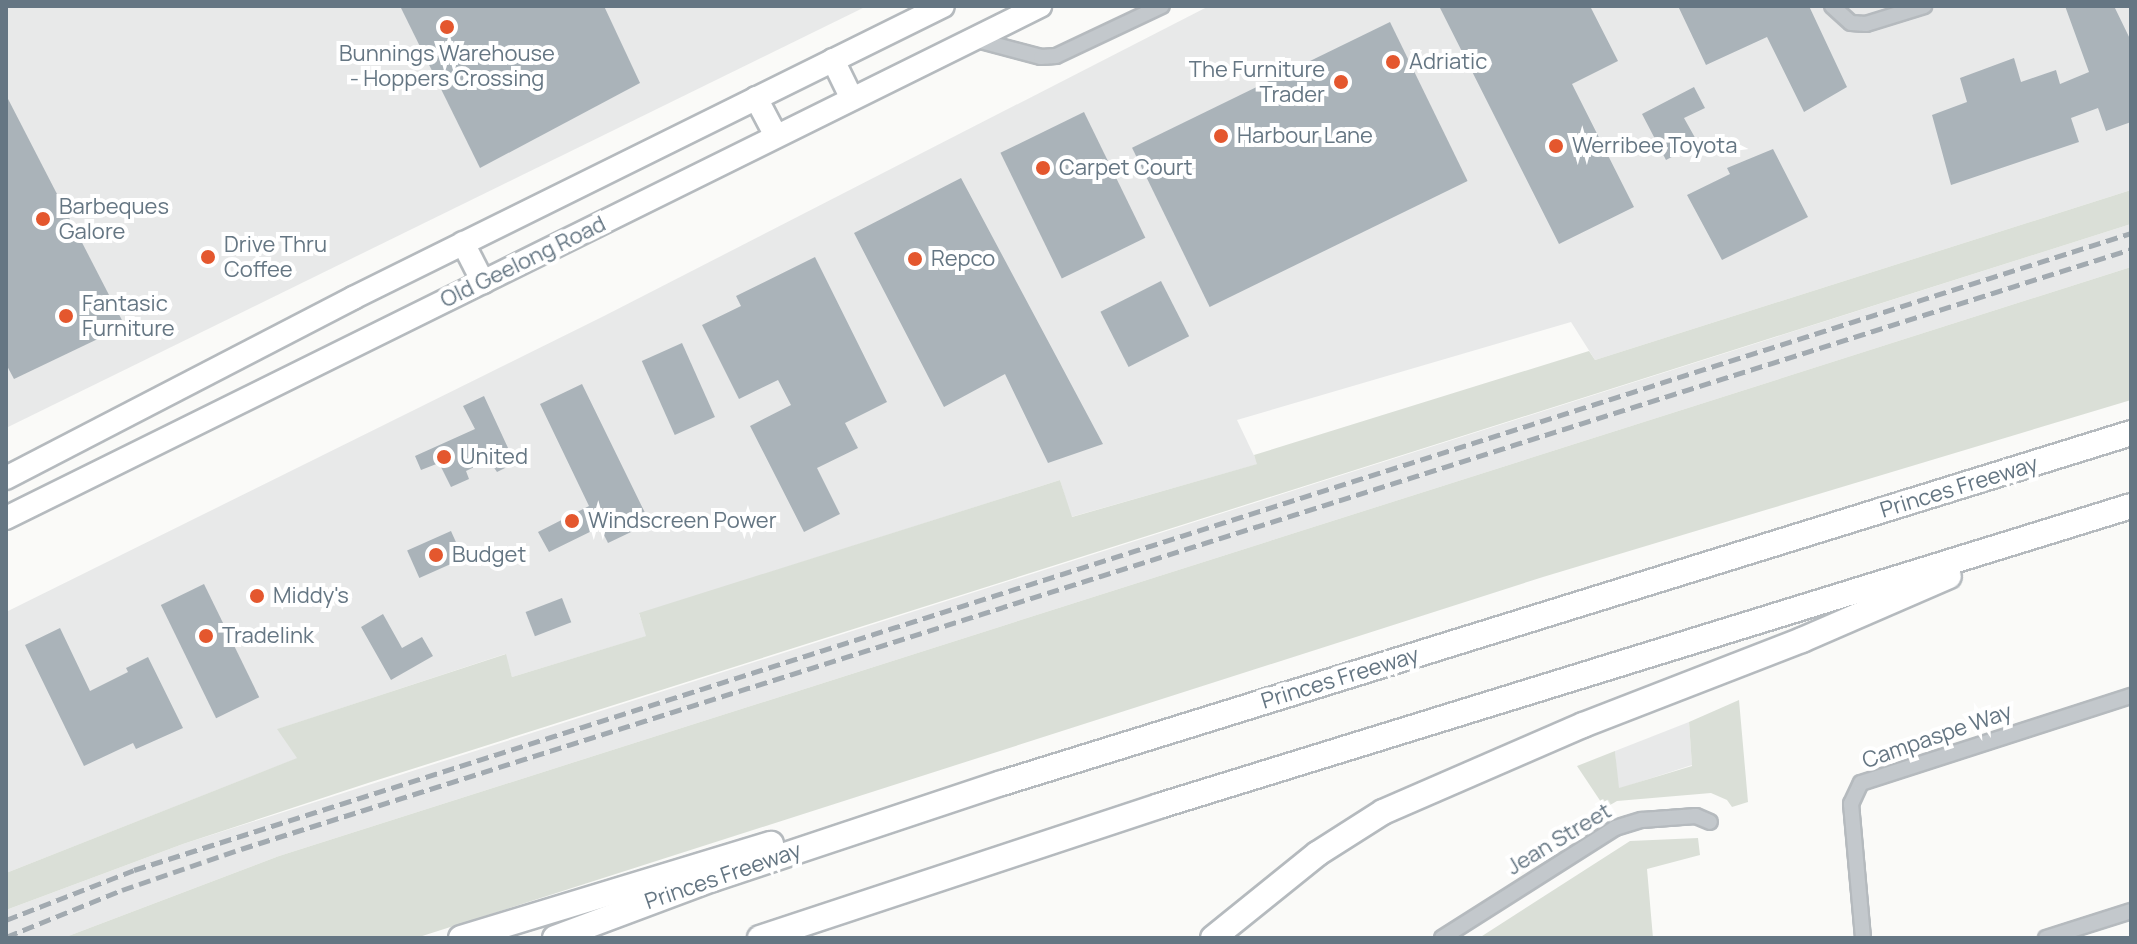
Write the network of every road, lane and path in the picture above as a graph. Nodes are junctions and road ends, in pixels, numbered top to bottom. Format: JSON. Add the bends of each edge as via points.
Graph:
{"nodes":[{"id":1,"x":943,"y":6,"type":"edge"},
{"id":2,"x":1040,"y":6,"type":"edge"},
{"id":3,"x":1162,"y":6,"type":"edge"},
{"id":4,"x":1832,"y":6,"type":"edge"},
{"id":5,"x":1924,"y":6,"type":"edge"},
{"id":6,"x":973,"y":39,"type":"junction"},
{"id":7,"x":833,"y":60,"type":"junction"},
{"id":8,"x":756,"y":98,"type":"junction"},
{"id":9,"x":852,"y":99,"type":"junction"},
{"id":10,"x":776,"y":136,"type":"junction"},
{"id":11,"x":463,"y":243,"type":"junction"},
{"id":12,"x":483,"y":282,"type":"junction"},
{"id":13,"x":2131,"y":433,"type":"edge"},
{"id":14,"x":58,"y":450,"type":"junction"},
{"id":15,"x":106,"y":466,"type":"junction"},
{"id":16,"x":6,"y":478,"type":"edge"},
{"id":17,"x":2131,"y":506,"type":"edge"},
{"id":18,"x":6,"y":518,"type":"edge"},
{"id":19,"x":2054,"y":530,"type":"junction"},
{"id":20,"x":2131,"y":696,"type":"edge"},
{"id":21,"x":1002,"y":783,"type":"junction"},
{"id":22,"x":1710,"y":822,"type":"dead end"},
{"id":23,"x":2131,"y":911,"type":"edge"},
{"id":24,"x":461,"y":938,"type":"edge"},
{"id":25,"x":555,"y":938,"type":"edge"},
{"id":26,"x":760,"y":938,"type":"edge"},
{"id":27,"x":1213,"y":938,"type":"edge"},
{"id":28,"x":1442,"y":938,"type":"edge"},
{"id":29,"x":1863,"y":938,"type":"edge"},
{"id":30,"x":2046,"y":938,"type":"edge"}],
"edges":[{"from":1,"to":7,"type":"main road","name":"Old Geelong Road"},
{"from":2,"to":6,"type":"main road","name":"Old Geelong Road"},
{"from":3,"to":6,"type":"street","via":[[1056,56]]},
{"from":4,"to":5,"type":"street","via":[[1851,23],[1866,24]]},
{"from":6,"to":9,"type":"main road","name":"Old Geelong Road"},
{"from":7,"to":8,"type":"main road","name":"Old Geelong Road"},
{"from":7,"to":9,"type":"main road"},
{"from":8,"to":10,"type":"main road"},
{"from":8,"to":11,"type":"main road","name":"Old Geelong Road"},
{"from":9,"to":10,"type":"main road","name":"Old Geelong Road"},
{"from":10,"to":12,"type":"main road","name":"Old Geelong Road"},
{"from":11,"to":12,"type":"main road"},
{"from":11,"to":14,"type":"main road","name":"Old Geelong Road"},
{"from":12,"to":15,"type":"main road","name":"Old Geelong Road"},
{"from":13,"to":21,"type":"highway","name":"Princes Freeway"},
{"from":14,"to":15,"type":"main road","via":[[73,466]]},
{"from":14,"to":16,"type":"main road","name":"Old Geelong Road"},
{"from":15,"to":18,"type":"main road","name":"Old Geelong Road"},
{"from":17,"to":19,"type":"highway"},
{"from":19,"to":26,"type":"highway","via":[[1159,806]]},
{"from":19,"to":27,"type":"highway","via":[[1383,812],[1317,854]]},
{"from":20,"to":29,"type":"street","name":"Campaspe Way","via":[[1861,783],[1851,804]]},
{"from":21,"to":24,"type":"highway","via":[[682,868]]},
{"from":21,"to":25,"type":"highway","name":"Princes Freeway"},
{"from":22,"to":28,"type":"street","name":"Jean Street","via":[[1696,816],[1615,828]]},
{"from":23,"to":30,"type":"street"}]}
